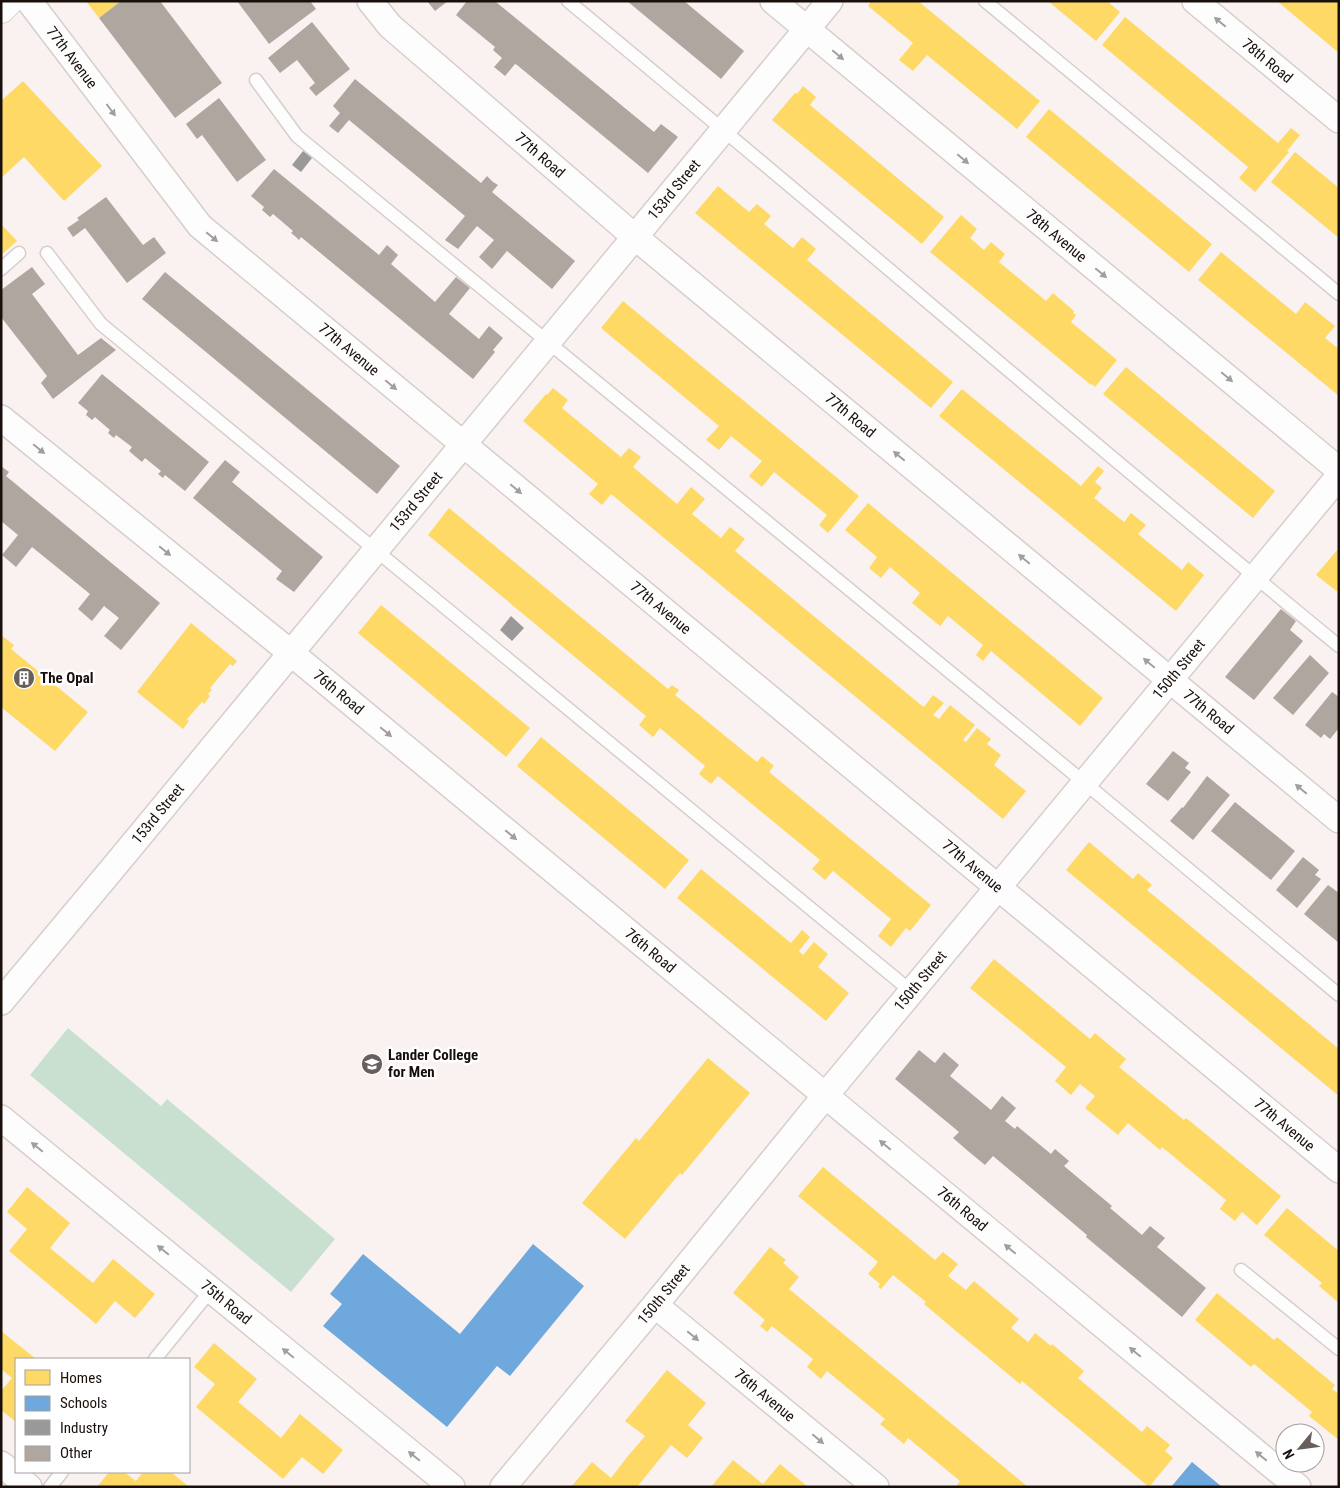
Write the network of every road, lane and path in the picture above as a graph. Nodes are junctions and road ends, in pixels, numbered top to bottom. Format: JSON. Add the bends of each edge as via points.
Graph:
{"nodes":[{"id":1,"x":9,"y":1,"type":"edge"},
{"id":2,"x":29,"y":1,"type":"edge"},
{"id":3,"x":370,"y":1,"type":"edge"},
{"id":4,"x":568,"y":1,"type":"edge"},
{"id":5,"x":774,"y":1,"type":"edge"},
{"id":6,"x":830,"y":1,"type":"edge"},
{"id":7,"x":985,"y":1,"type":"edge"},
{"id":8,"x":1195,"y":1,"type":"edge"},
{"id":9,"x":1,"y":9,"type":"edge"},
{"id":10,"x":807,"y":29,"type":"junction"},
{"id":11,"x":256,"y":80,"type":"dead end"},
{"id":12,"x":1339,"y":120,"type":"edge"},
{"id":13,"x":724,"y":129,"type":"junction"},
{"id":14,"x":635,"y":237,"type":"junction"},
{"id":15,"x":48,"y":253,"type":"dead end"},
{"id":16,"x":19,"y":254,"type":"dead end"},
{"id":17,"x":1,"y":270,"type":"edge"},
{"id":18,"x":1339,"y":294,"type":"edge"},
{"id":19,"x":548,"y":342,"type":"junction"},
{"id":20,"x":1,"y":418,"type":"edge"},
{"id":21,"x":463,"y":445,"type":"junction"},
{"id":22,"x":1339,"y":470,"type":"edge"},
{"id":23,"x":1339,"y":476,"type":"edge"},
{"id":24,"x":376,"y":550,"type":"junction"},
{"id":25,"x":1255,"y":577,"type":"junction"},
{"id":26,"x":1339,"y":646,"type":"edge"},
{"id":27,"x":290,"y":653,"type":"junction"},
{"id":28,"x":1170,"y":680,"type":"junction"},
{"id":29,"x":1085,"y":782,"type":"junction"},
{"id":30,"x":1339,"y":820,"type":"edge"},
{"id":31,"x":998,"y":888,"type":"junction"},
{"id":32,"x":912,"y":992,"type":"junction"},
{"id":33,"x":1339,"y":995,"type":"edge"},
{"id":34,"x":1,"y":1002,"type":"edge"},
{"id":35,"x":825,"y":1096,"type":"junction"},
{"id":36,"x":1,"y":1118,"type":"edge"},
{"id":37,"x":1339,"y":1170,"type":"edge"},
{"id":38,"x":1241,"y":1270,"type":"dead end"},
{"id":39,"x":211,"y":1290,"type":"junction"},
{"id":40,"x":655,"y":1305,"type":"junction"},
{"id":41,"x":1339,"y":1349,"type":"edge"},
{"id":42,"x":156,"y":1358,"type":"edge"},
{"id":43,"x":1,"y":1464,"type":"edge"},
{"id":44,"x":61,"y":1473,"type":"edge"},
{"id":45,"x":29,"y":1487,"type":"edge"},
{"id":46,"x":50,"y":1487,"type":"edge"},
{"id":47,"x":452,"y":1487,"type":"edge"},
{"id":48,"x":503,"y":1487,"type":"edge"},
{"id":49,"x":876,"y":1487,"type":"edge"},
{"id":50,"x":1298,"y":1487,"type":"edge"}],
"edges":[{"from":1,"to":9,"type":"main road"},
{"from":2,"to":21,"type":"street","name":"77th Avenue","one_way":true,"via":[[200,226]]},
{"from":3,"to":14,"type":"street","name":"77th Road","via":[[390,26]]},
{"from":4,"to":13,"type":"lane"},
{"from":5,"to":10,"type":"street","name":"78th Avenue"},
{"from":6,"to":10,"type":"street","name":"153rd Street"},
{"from":7,"to":18,"type":"lane"},
{"from":12,"to":8,"type":"street","name":"78th Road","one_way":true},
{"from":10,"to":13,"type":"street","name":"153rd Street"},
{"from":10,"to":22,"type":"street","name":"78th Avenue","one_way":true},
{"from":11,"to":19,"type":"lane","via":[[297,136]]},
{"from":13,"to":14,"type":"street","name":"153rd Street"},
{"from":13,"to":25,"type":"lane"},
{"from":14,"to":19,"type":"street","name":"153rd Street"},
{"from":28,"to":14,"type":"street","name":"77th Road","one_way":true},
{"from":15,"to":24,"type":"lane","via":[[101,324]]},
{"from":16,"to":17,"type":"lane"},
{"from":19,"to":21,"type":"street","name":"153rd Street"},
{"from":19,"to":29,"type":"lane"},
{"from":20,"to":27,"type":"street","name":"76th Road","one_way":true},
{"from":21,"to":24,"type":"street","name":"153rd Street"},
{"from":21,"to":31,"type":"street","name":"77th Avenue","one_way":true},
{"from":23,"to":25,"type":"street","name":"150th Street"},
{"from":24,"to":27,"type":"street","name":"153rd Street"},
{"from":24,"to":32,"type":"lane"},
{"from":25,"to":26,"type":"lane"},
{"from":25,"to":28,"type":"street","name":"150th Street"},
{"from":27,"to":34,"type":"street","name":"153rd Street"},
{"from":27,"to":35,"type":"street","name":"76th Road","one_way":true},
{"from":28,"to":29,"type":"street","name":"150th Street"},
{"from":30,"to":28,"type":"street","name":"77th Road","one_way":true},
{"from":29,"to":31,"type":"street","name":"150th Street"},
{"from":29,"to":33,"type":"lane"},
{"from":31,"to":32,"type":"street","name":"150th Street"},
{"from":31,"to":37,"type":"street","name":"77th Avenue"},
{"from":32,"to":35,"type":"street","name":"150th Street"},
{"from":35,"to":40,"type":"street","name":"150th Street"},
{"from":50,"to":35,"type":"street","name":"76th Road","one_way":true},
{"from":39,"to":36,"type":"street","name":"75th Road","one_way":true},
{"from":38,"to":41,"type":"lane"},
{"from":39,"to":42,"type":"lane"},
{"from":47,"to":39,"type":"street","name":"75th Road","one_way":true},
{"from":40,"to":48,"type":"street","name":"150th Street"},
{"from":40,"to":49,"type":"street","name":"76th Avenue","one_way":true},
{"from":43,"to":45,"type":"street"},
{"from":44,"to":46,"type":"lane"}]}
